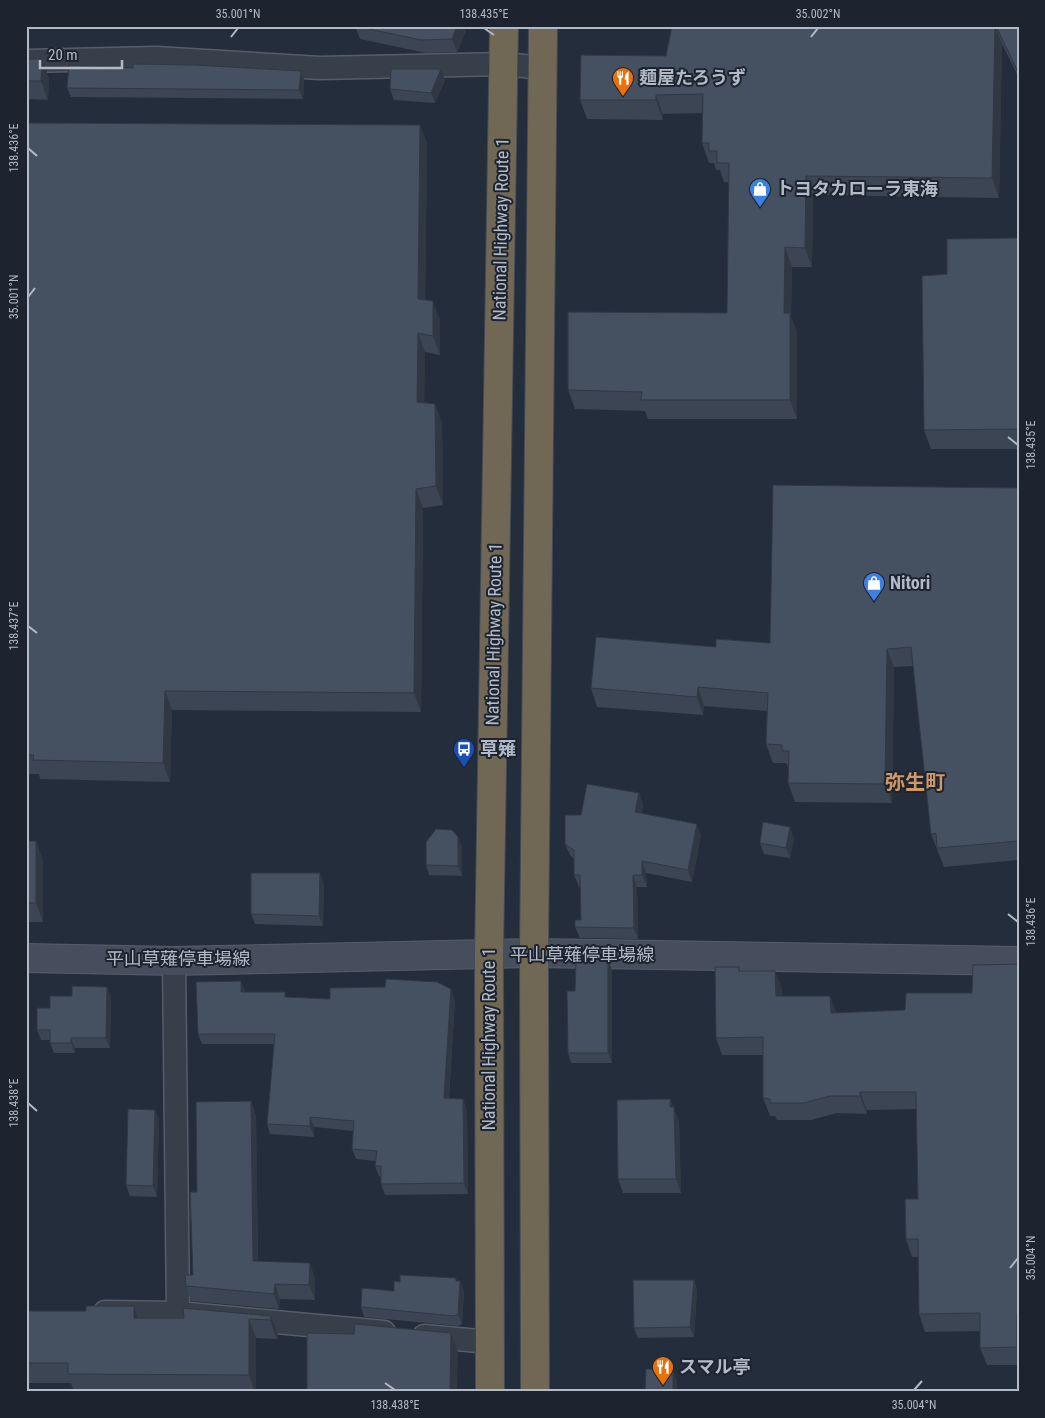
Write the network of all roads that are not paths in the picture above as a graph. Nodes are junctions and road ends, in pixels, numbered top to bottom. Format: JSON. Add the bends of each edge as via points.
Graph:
{"nodes":[{"id":1,"x":504,"y":26,"type":"edge"},
{"id":2,"x":543,"y":26,"type":"edge"},
{"id":3,"x":26,"y":61,"type":"edge"},
{"id":4,"x":504,"y":64,"type":"junction"},
{"id":5,"x":543,"y":68,"type":"junction"},
{"id":6,"x":534,"y":953,"type":"junction"},
{"id":7,"x":489,"y":955,"type":"junction"},
{"id":8,"x":26,"y":958,"type":"edge"},
{"id":9,"x":174,"y":961,"type":"junction"},
{"id":10,"x":1019,"y":961,"type":"edge"},
{"id":11,"x":83,"y":1312,"type":"edge"},
{"id":12,"x":178,"y":1313,"type":"junction"},
{"id":13,"x":490,"y":1342,"type":"junction"},
{"id":14,"x":490,"y":1392,"type":"edge"},
{"id":15,"x":535,"y":1392,"type":"edge"}],
"edges":[{"from":1,"to":4,"type":"highway","name":"National Highway Route 1"},
{"from":2,"to":5,"type":"highway"},
{"from":3,"to":4,"type":"street","via":[[156,58],[320,68]]},
{"from":4,"to":5,"type":"street"},
{"from":4,"to":7,"type":"highway","name":"National Highway Route 1"},
{"from":5,"to":6,"type":"highway"},
{"from":6,"to":7,"type":"main road","name":"平山草薙停車場線"},
{"from":6,"to":10,"type":"main road","name":"平山草薙停車場線"},
{"from":6,"to":15,"type":"highway"},
{"from":7,"to":9,"type":"main road","name":"平山草薙停車場線"},
{"from":7,"to":13,"type":"highway","name":"National Highway Route 1"},
{"from":8,"to":9,"type":"main road","name":"平山草薙停車場線"},
{"from":9,"to":12,"type":"street"},
{"from":11,"to":12,"type":"street"},
{"from":12,"to":13,"type":"street"},
{"from":13,"to":14,"type":"highway","name":"National Highway Route 1"}]}
